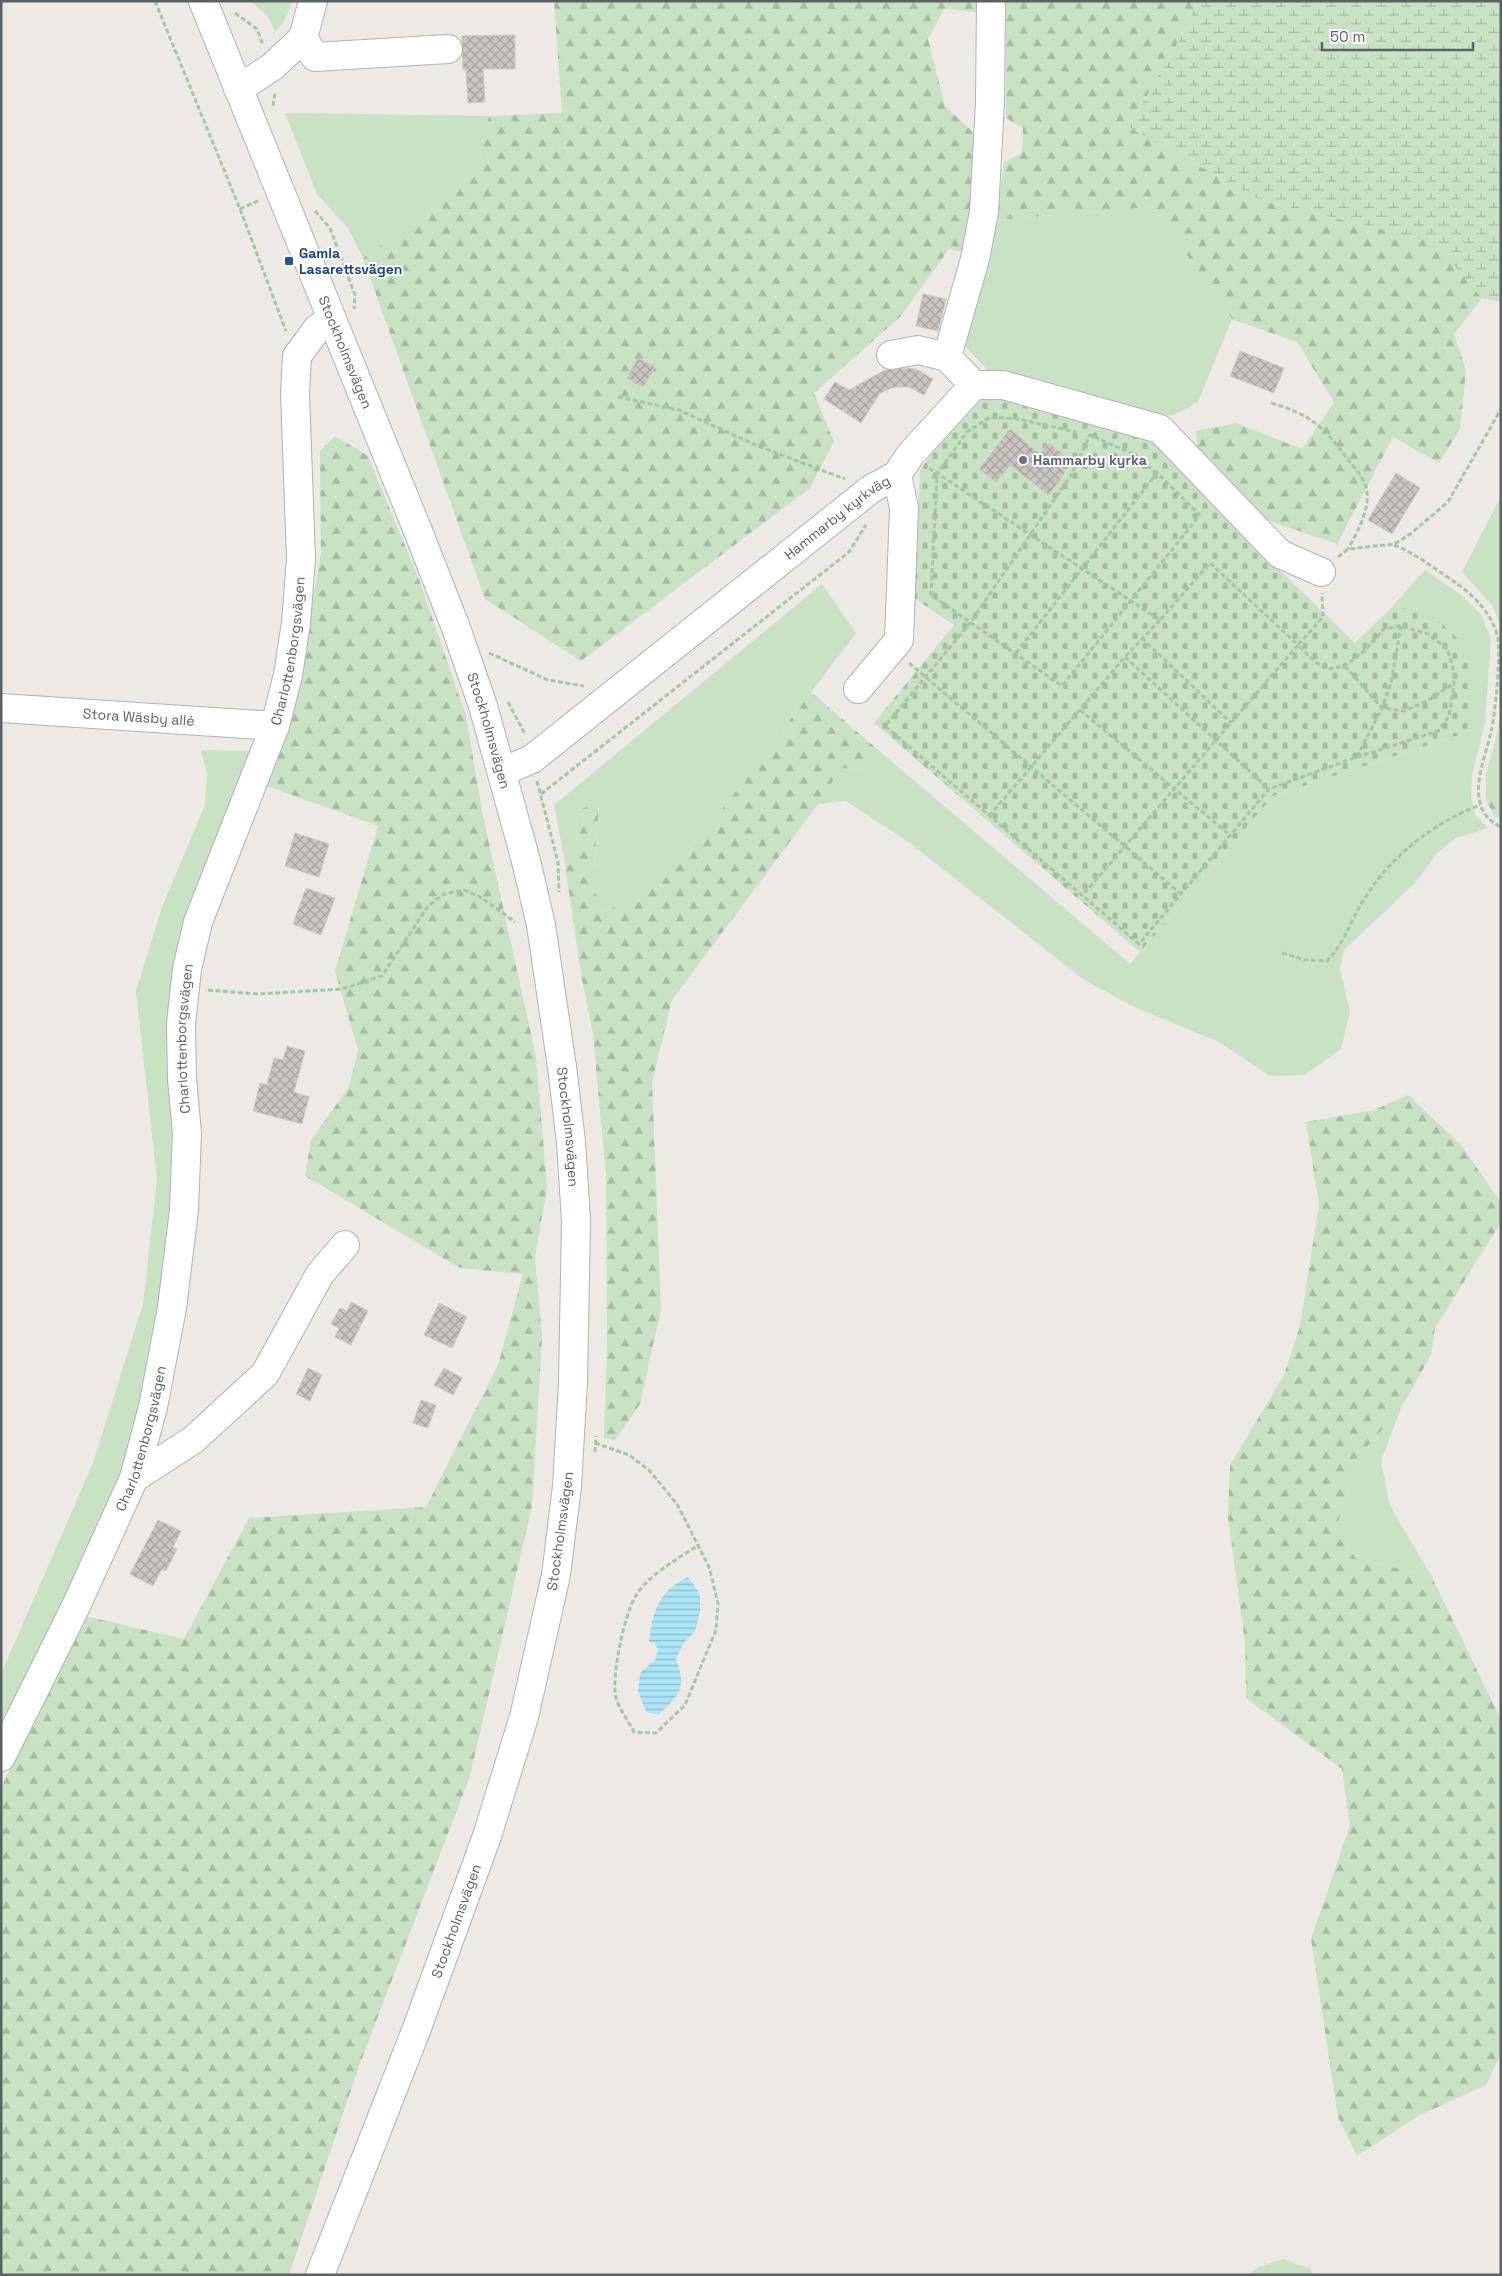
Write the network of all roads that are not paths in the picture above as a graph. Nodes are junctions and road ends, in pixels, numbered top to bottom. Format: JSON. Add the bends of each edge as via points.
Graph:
{"nodes":[{"id":1,"x":203,"y":1,"type":"edge"},
{"id":2,"x":313,"y":1,"type":"edge"},
{"id":3,"x":991,"y":1,"type":"edge"},
{"id":4,"x":304,"y":38,"type":"junction"},
{"id":5,"x":448,"y":50,"type":"dead end"},
{"id":6,"x":238,"y":89,"type":"junction"},
{"id":7,"x":332,"y":319,"type":"junction"},
{"id":8,"x":892,"y":355,"type":"dead end"},
{"id":9,"x":947,"y":357,"type":"junction"},
{"id":10,"x":974,"y":385,"type":"junction"},
{"id":11,"x":903,"y":465,"type":"junction"},
{"id":12,"x":1321,"y":572,"type":"road end"},
{"id":13,"x":858,"y":689,"type":"dead end"},
{"id":14,"x":1,"y":708,"type":"edge"},
{"id":15,"x":275,"y":726,"type":"junction"},
{"id":16,"x":502,"y":772,"type":"junction"},
{"id":17,"x":345,"y":1245,"type":"dead end"},
{"id":18,"x":134,"y":1478,"type":"junction"},
{"id":19,"x":1,"y":1757,"type":"edge"},
{"id":20,"x":320,"y":2275,"type":"edge"}],
"edges":[{"from":1,"to":6,"type":"street","name":"Stockholmsvägen"},
{"from":2,"to":4,"type":"street"},
{"from":3,"to":9,"type":"street","via":[[984,212],[975,259]]},
{"from":4,"to":5,"type":"street","via":[[315,57]]},
{"from":4,"to":6,"type":"street","via":[[272,67]]},
{"from":6,"to":7,"type":"street","name":"Stockholmsvägen"},
{"from":7,"to":15,"type":"street","name":"Charlottenborgsvägen","via":[[316,329],[297,356],[294,393],[301,559],[296,623]]},
{"from":7,"to":16,"type":"street","name":"Stockholmsvägen","via":[[456,628]]},
{"from":8,"to":9,"type":"street","via":[[918,350]]},
{"from":9,"to":10,"type":"street"},
{"from":10,"to":11,"type":"street","name":"Hammarby kyrkväg"},
{"from":10,"to":12,"type":"street","via":[[1003,385],[1160,429],[1280,554]]},
{"from":11,"to":13,"type":"street","via":[[899,640]]},
{"from":11,"to":16,"type":"street","name":"Hammarby kyrkväg","via":[[532,760]]},
{"from":14,"to":15,"type":"street","name":"Stora Wäsby allé"},
{"from":15,"to":18,"type":"street","name":"Charlottenborgsvägen","via":[[198,922],[185,988],[181,1024],[187,1133],[184,1210],[172,1308],[153,1407]]},
{"from":16,"to":20,"type":"street","name":"Stockholmsvägen","via":[[541,926],[562,1067],[576,1221],[574,1382],[587,1438],[567,1486],[556,1575],[524,1717],[487,1836],[417,2028]]},
{"from":17,"to":18,"type":"street","via":[[320,1274],[265,1374],[192,1440]]},
{"from":18,"to":19,"type":"street","name":"Charlottenborgsvägen","via":[[76,1606]]}]}
